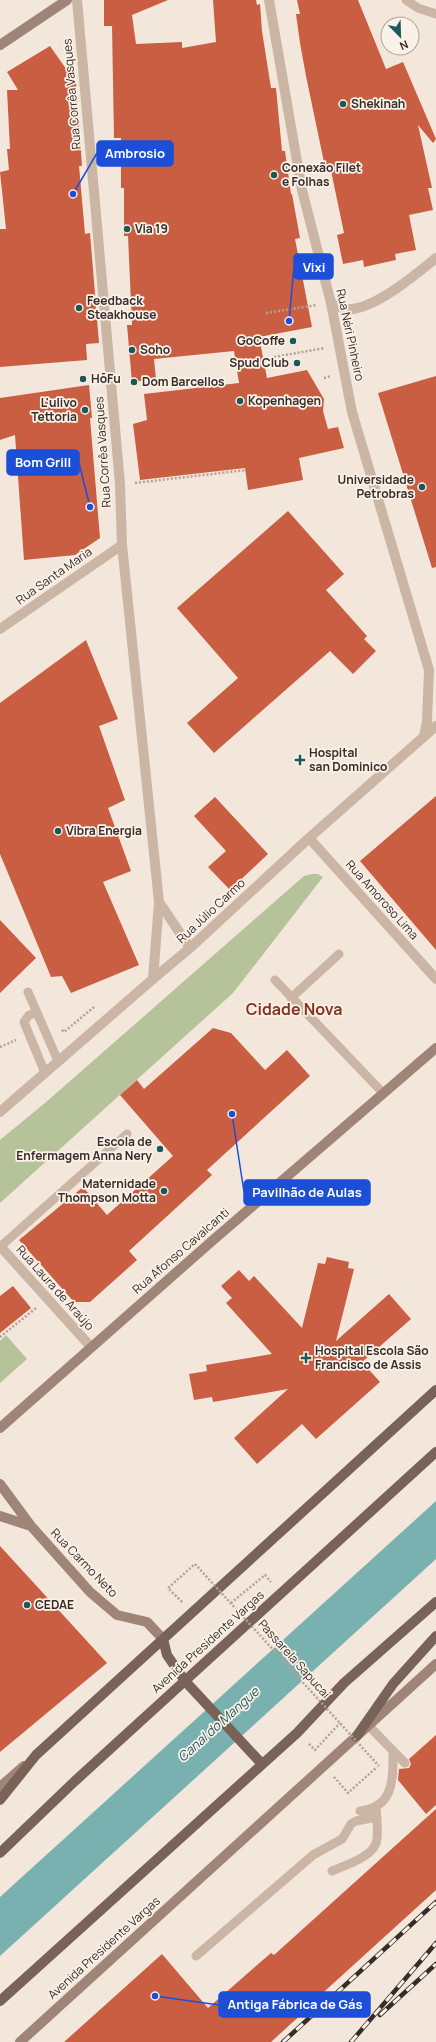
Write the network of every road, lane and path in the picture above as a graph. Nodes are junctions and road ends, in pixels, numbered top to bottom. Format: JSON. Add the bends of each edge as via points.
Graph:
{"nodes":[{"id":1,"x":67,"y":0,"type":"edge"},
{"id":2,"x":77,"y":0,"type":"edge"},
{"id":3,"x":269,"y":0,"type":"edge"},
{"id":4,"x":406,"y":0,"type":"edge"},
{"id":5,"x":436,"y":14,"type":"edge"},
{"id":6,"x":0,"y":45,"type":"edge"},
{"id":7,"x":436,"y":258,"type":"edge"},
{"id":8,"x":331,"y":303,"type":"junction"},
{"id":9,"x":266,"y":313,"type":"dead end"},
{"id":10,"x":339,"y":344,"type":"junction"},
{"id":11,"x":274,"y":358,"type":"dead end"},
{"id":12,"x":246,"y":470,"type":"dead end"},
{"id":13,"x":120,"y":484,"type":"junction"},
{"id":14,"x":122,"y":545,"type":"junction"},
{"id":15,"x":0,"y":629,"type":"edge"},
{"id":16,"x":432,"y":673,"type":"edge"},
{"id":17,"x":436,"y":726,"type":"edge"},
{"id":18,"x":424,"y":736,"type":"junction"},
{"id":19,"x":309,"y":838,"type":"junction"},
{"id":20,"x":159,"y":902,"type":"junction"},
{"id":21,"x":190,"y":948,"type":"junction"},
{"id":22,"x":339,"y":954,"type":"dead end"},
{"id":23,"x":153,"y":979,"type":"junction"},
{"id":24,"x":436,"y":979,"type":"edge"},
{"id":25,"x":275,"y":980,"type":"dead end"},
{"id":26,"x":28,"y":992,"type":"dead end"},
{"id":27,"x":291,"y":998,"type":"junction"},
{"id":28,"x":100,"y":1002,"type":"dead end"},
{"id":29,"x":37,"y":1013,"type":"junction"},
{"id":30,"x":44,"y":1028,"type":"junction"},
{"id":31,"x":436,"y":1048,"type":"edge"},
{"id":32,"x":58,"y":1061,"type":"junction"},
{"id":33,"x":45,"y":1073,"type":"junction"},
{"id":34,"x":384,"y":1093,"type":"junction"},
{"id":35,"x":0,"y":1112,"type":"edge"},
{"id":36,"x":128,"y":1134,"type":"dead end"},
{"id":37,"x":0,"y":1246,"type":"edge"},
{"id":38,"x":47,"y":1298,"type":"junction"},
{"id":39,"x":0,"y":1337,"type":"edge"},
{"id":40,"x":91,"y":1347,"type":"junction"},
{"id":41,"x":436,"y":1390,"type":"edge"},
{"id":42,"x":0,"y":1428,"type":"edge"},
{"id":43,"x":436,"y":1452,"type":"edge"},
{"id":44,"x":0,"y":1484,"type":"edge"},
{"id":45,"x":0,"y":1516,"type":"edge"},
{"id":46,"x":31,"y":1526,"type":"junction"},
{"id":47,"x":265,"y":1575,"type":"dead end"},
{"id":48,"x":168,"y":1588,"type":"dead end"},
{"id":49,"x":436,"y":1602,"type":"edge"},
{"id":50,"x":231,"y":1603,"type":"junction"},
{"id":51,"x":436,"y":1636,"type":"edge"},
{"id":52,"x":163,"y":1640,"type":"junction"},
{"id":53,"x":436,"y":1664,"type":"edge"},
{"id":54,"x":185,"y":1681,"type":"junction"},
{"id":55,"x":340,"y":1723,"type":"junction"},
{"id":56,"x":367,"y":1724,"type":"junction"},
{"id":57,"x":356,"y":1737,"type":"joint"},
{"id":58,"x":316,"y":1750,"type":"dead end"},
{"id":59,"x":393,"y":1751,"type":"junction"},
{"id":60,"x":36,"y":1755,"type":"junction"},
{"id":61,"x":261,"y":1763,"type":"junction"},
{"id":62,"x":405,"y":1763,"type":"dead end"},
{"id":63,"x":324,"y":1766,"type":"junction"},
{"id":64,"x":0,"y":1787,"type":"edge"},
{"id":65,"x":0,"y":1800,"type":"edge"},
{"id":66,"x":376,"y":1807,"type":"junction"},
{"id":67,"x":360,"y":1811,"type":"dead end"},
{"id":68,"x":377,"y":1817,"type":"junction"},
{"id":69,"x":0,"y":1853,"type":"edge"},
{"id":70,"x":332,"y":1871,"type":"dead end"},
{"id":71,"x":196,"y":1956,"type":"dead end"},
{"id":72,"x":0,"y":2001,"type":"edge"},
{"id":73,"x":20,"y":2042,"type":"edge"}],
"edges":[{"from":1,"to":6,"type":"street"},
{"from":2,"to":13,"type":"street","name":"Rua Corrêa Vasques"},
{"from":3,"to":8,"type":"street","name":"Rua Néri Pinheiro","via":[[302,190]]},
{"from":4,"to":5,"type":"lane","via":[[418,8]]},
{"from":7,"to":8,"type":"street","via":[[386,296],[346,309]]},
{"from":8,"to":9,"type":"path"},
{"from":8,"to":10,"type":"street","name":"Rua Néri Pinheiro"},
{"from":10,"to":11,"type":"path"},
{"from":10,"to":16,"type":"street","name":"Rua Néri Pinheiro","via":[[352,412]]},
{"from":12,"to":13,"type":"path"},
{"from":13,"to":14,"type":"street","name":"Rua Corrêa Vasques"},
{"from":14,"to":15,"type":"street","name":"Rua Santa Maria"},
{"from":14,"to":20,"type":"street","name":"Rua Corrêa Vasques"},
{"from":16,"to":18,"type":"street","name":"Rua Néri Pinheiro"},
{"from":17,"to":18,"type":"street","name":"Rua Júlio Carmo"},
{"from":18,"to":19,"type":"street","name":"Rua Júlio Carmo"},
{"from":19,"to":21,"type":"street","name":"Rua Júlio Carmo"},
{"from":19,"to":24,"type":"street","name":"Rua Amoroso Lima"},
{"from":20,"to":21,"type":"street","name":"Rua Corrêa Vasques"},
{"from":20,"to":23,"type":"street","name":"Rua Corrêa Vasques"},
{"from":21,"to":23,"type":"street","name":"Rua Júlio Carmo"},
{"from":22,"to":27,"type":"lane"},
{"from":23,"to":32,"type":"street","name":"Rua Júlio Carmo"},
{"from":25,"to":27,"type":"lane"},
{"from":26,"to":29,"type":"lane"},
{"from":27,"to":34,"type":"lane"},
{"from":28,"to":30,"type":"path","via":[[64,1032],[54,1024]]},
{"from":29,"to":30,"type":"lane"},
{"from":29,"to":33,"type":"lane","via":[[29,1015],[24,1022]]},
{"from":30,"to":32,"type":"lane"},
{"from":31,"to":34,"type":"street","name":"Rua Afonso Cavalcanti"},
{"from":32,"to":33,"type":"street","name":"Rua Júlio Carmo"},
{"from":33,"to":35,"type":"street","name":"Rua Júlio Carmo"},
{"from":34,"to":40,"type":"street","name":"Rua Afonso Cavalcanti"},
{"from":36,"to":37,"type":"lane"},
{"from":37,"to":38,"type":"street","name":"Rua Laura de Araújo"},
{"from":38,"to":39,"type":"path"},
{"from":38,"to":40,"type":"street","name":"Rua Laura de Araújo"},
{"from":40,"to":42,"type":"street","name":"Rua Afonso Cavalcanti"},
{"from":41,"to":52,"type":"main road"},
{"from":43,"to":54,"type":"main road","name":"Avenida Presidente Vargas"},
{"from":44,"to":46,"type":"street","name":"Rua Carmo Neto"},
{"from":45,"to":46,"type":"street"},
{"from":46,"to":52,"type":"street","name":"Rua Carmo Neto","via":[[90,1592],[116,1615],[147,1622]]},
{"from":47,"to":50,"type":"path"},
{"from":48,"to":50,"type":"path","name":"Passarela Sapucaí","bridge":true,"via":[[195,1564]]},
{"from":49,"to":61,"type":"main road","via":[[344,1683],[297,1733]]},
{"from":50,"to":55,"type":"path","name":"Passarela Sapucaí","bridge":true},
{"from":51,"to":56,"type":"main road","via":[[393,1684]]},
{"from":52,"to":54,"type":"main road","via":[[167,1655]]},
{"from":52,"to":60,"type":"main road"},
{"from":53,"to":56,"type":"street"},
{"from":54,"to":61,"type":"main road"},
{"from":54,"to":69,"type":"main road","name":"Avenida Presidente Vargas"},
{"from":55,"to":58,"type":"path"},
{"from":55,"to":63,"type":"path","name":"Passarela Sapucaí","bridge":true,"via":[[379,1766],[348,1792]]},
{"from":56,"to":57,"type":"main road"},
{"from":56,"to":59,"type":"lane"},
{"from":57,"to":63,"type":"street","name":"Avenida Presidente Vargas"},
{"from":59,"to":62,"type":"lane"},
{"from":59,"to":66,"type":"lane","via":[[387,1799]]},
{"from":60,"to":64,"type":"street"},
{"from":60,"to":65,"type":"main road"},
{"from":61,"to":72,"type":"main road"},
{"from":63,"to":73,"type":"street","name":"Avenida Presidente Vargas"},
{"from":66,"to":67,"type":"lane"},
{"from":66,"to":68,"type":"lane"},
{"from":68,"to":70,"type":"lane","via":[[375,1846],[365,1855]]},
{"from":68,"to":71,"type":"lane","via":[[351,1824],[342,1839],[313,1855]]}]}
